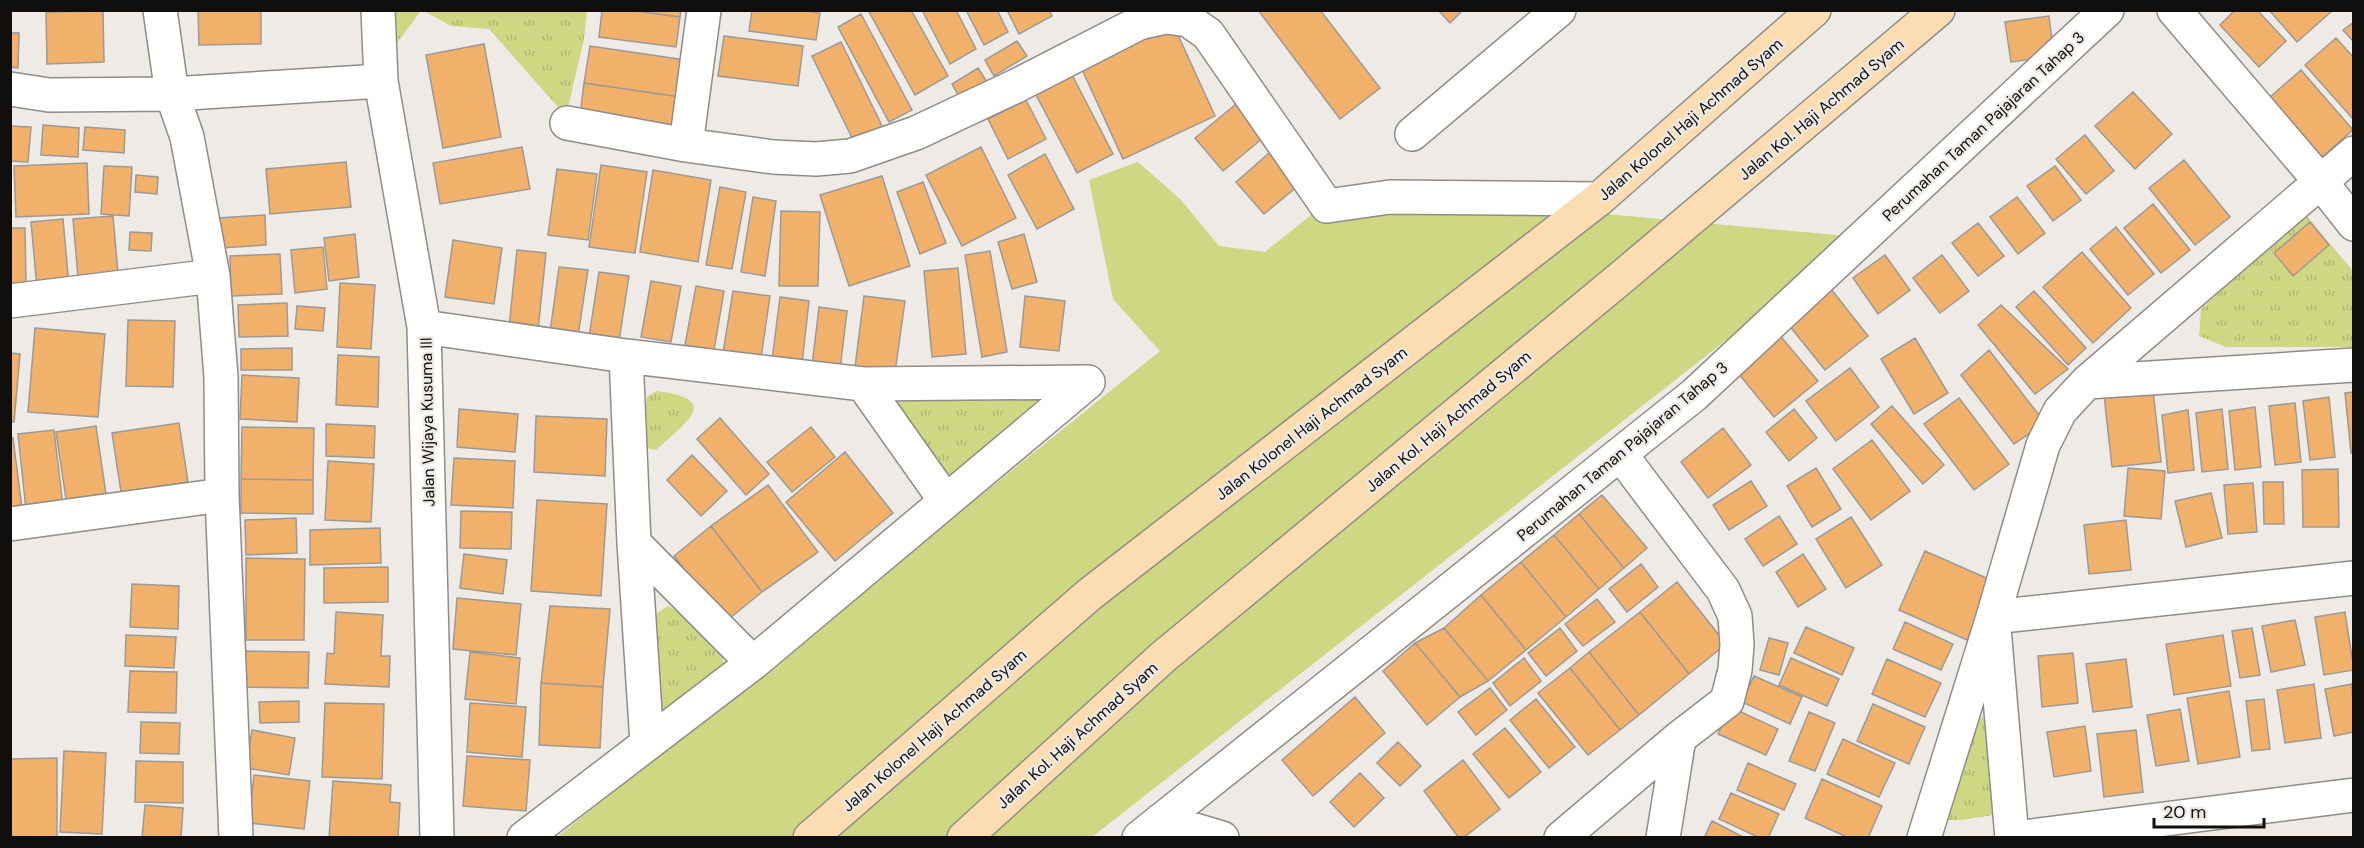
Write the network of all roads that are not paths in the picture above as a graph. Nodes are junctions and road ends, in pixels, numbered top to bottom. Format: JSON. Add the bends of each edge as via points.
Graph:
{"nodes":[{"id":1,"x":160,"y":10,"type":"edge"},
{"id":2,"x":378,"y":10,"type":"edge"},
{"id":3,"x":704,"y":10,"type":"edge"},
{"id":4,"x":1559,"y":10,"type":"edge"},
{"id":5,"x":1814,"y":10,"type":"edge"},
{"id":6,"x":1938,"y":10,"type":"edge"},
{"id":7,"x":2107,"y":10,"type":"edge"},
{"id":8,"x":2174,"y":10,"type":"edge"},
{"id":9,"x":381,"y":81,"type":"junction"},
{"id":10,"x":10,"y":89,"type":"edge"},
{"id":11,"x":172,"y":94,"type":"junction"},
{"id":12,"x":567,"y":123,"type":"dead end"},
{"id":13,"x":1412,"y":134,"type":"dead end"},
{"id":14,"x":686,"y":145,"type":"junction"},
{"id":15,"x":2354,"y":153,"type":"edge"},
{"id":16,"x":2320,"y":181,"type":"junction"},
{"id":17,"x":1599,"y":199,"type":"junction"},
{"id":18,"x":2354,"y":224,"type":"edge"},
{"id":19,"x":213,"y":276,"type":"junction"},
{"id":20,"x":10,"y":301,"type":"edge"},
{"id":21,"x":424,"y":327,"type":"junction"},
{"id":22,"x":626,"y":356,"type":"junction"},
{"id":23,"x":2354,"y":365,"type":"edge"},
{"id":24,"x":2087,"y":381,"type":"junction"},
{"id":25,"x":863,"y":384,"type":"junction"},
{"id":26,"x":1621,"y":455,"type":"junction"},
{"id":27,"x":222,"y":495,"type":"junction"},
{"id":28,"x":945,"y":500,"type":"junction"},
{"id":29,"x":10,"y":524,"type":"edge"},
{"id":30,"x":634,"y":543,"type":"junction"},
{"id":31,"x":2354,"y":578,"type":"edge"},
{"id":32,"x":1993,"y":617,"type":"junction"},
{"id":33,"x":753,"y":663,"type":"junction"},
{"id":34,"x":1679,"y":738,"type":"junction"},
{"id":35,"x":647,"y":743,"type":"junction"},
{"id":36,"x":2354,"y":795,"type":"edge"},
{"id":37,"x":1150,"y":829,"type":"edge"},
{"id":38,"x":236,"y":837,"type":"edge"},
{"id":39,"x":437,"y":837,"type":"edge"},
{"id":40,"x":524,"y":837,"type":"edge"},
{"id":41,"x":810,"y":837,"type":"edge"},
{"id":42,"x":964,"y":837,"type":"edge"},
{"id":43,"x":1222,"y":837,"type":"edge"},
{"id":44,"x":1561,"y":837,"type":"edge"},
{"id":45,"x":1663,"y":837,"type":"edge"},
{"id":46,"x":1924,"y":837,"type":"edge"},
{"id":47,"x":2012,"y":837,"type":"edge"},
{"id":48,"x":2016,"y":837,"type":"edge"}],
"edges":[{"from":1,"to":11,"type":"street"},
{"from":2,"to":9,"type":"street","name":"Jalan Wijaya Kusuma III"},
{"from":3,"to":14,"type":"street"},
{"from":4,"to":13,"type":"street"},
{"from":5,"to":17,"type":"main road","name":"Jalan Kolonel Haji Achmad Syam"},
{"from":6,"to":42,"type":"main road","name":"Jalan Kol. Haji Achmad Syam","via":[[1163,657]]},
{"from":7,"to":26,"type":"street","name":"Perumahan Taman Pajajaran Tahap 3","via":[[1694,395]]},
{"from":8,"to":16,"type":"street"},
{"from":9,"to":11,"type":"street"},
{"from":9,"to":21,"type":"street","name":"Jalan Wijaya Kusuma III"},
{"from":10,"to":11,"type":"street","via":[[49,95]]},
{"from":11,"to":19,"type":"street","via":[[187,137]]},
{"from":12,"to":14,"type":"street"},
{"from":14,"to":17,"type":"street","via":[[773,157],[850,156],[916,133],[1139,23],[1166,17],[1188,20],[1208,34],[1327,206],[1390,197]]},
{"from":15,"to":16,"type":"street"},
{"from":16,"to":18,"type":"street"},
{"from":16,"to":24,"type":"street"},
{"from":17,"to":41,"type":"main road","name":"Jalan Kolonel Haji Achmad Syam","via":[[1090,594]]},
{"from":19,"to":20,"type":"street"},
{"from":19,"to":27,"type":"street","via":[[221,377]]},
{"from":21,"to":22,"type":"street"},
{"from":21,"to":39,"type":"street","name":"Jalan Wijaya Kusuma III"},
{"from":22,"to":25,"type":"street"},
{"from":22,"to":30,"type":"street"},
{"from":23,"to":24,"type":"street"},
{"from":24,"to":32,"type":"street","via":[[2060,411],[2043,445]]},
{"from":25,"to":28,"type":"street"},
{"from":25,"to":28,"type":"street","via":[[1088,382]]},
{"from":26,"to":34,"type":"street","via":[[1723,590],[1735,616],[1735,670],[1727,701]]},
{"from":26,"to":37,"type":"street","name":"Perumahan Taman Pajajaran Tahap 3"},
{"from":27,"to":29,"type":"street"},
{"from":27,"to":38,"type":"street"},
{"from":28,"to":33,"type":"street"},
{"from":30,"to":33,"type":"street"},
{"from":30,"to":35,"type":"street"},
{"from":31,"to":32,"type":"street"},
{"from":32,"to":46,"type":"street"},
{"from":32,"to":47,"type":"street"},
{"from":33,"to":35,"type":"street"},
{"from":34,"to":44,"type":"street"},
{"from":34,"to":45,"type":"street"},
{"from":35,"to":40,"type":"street"},
{"from":36,"to":48,"type":"street"},
{"from":37,"to":43,"type":"street"}]}
